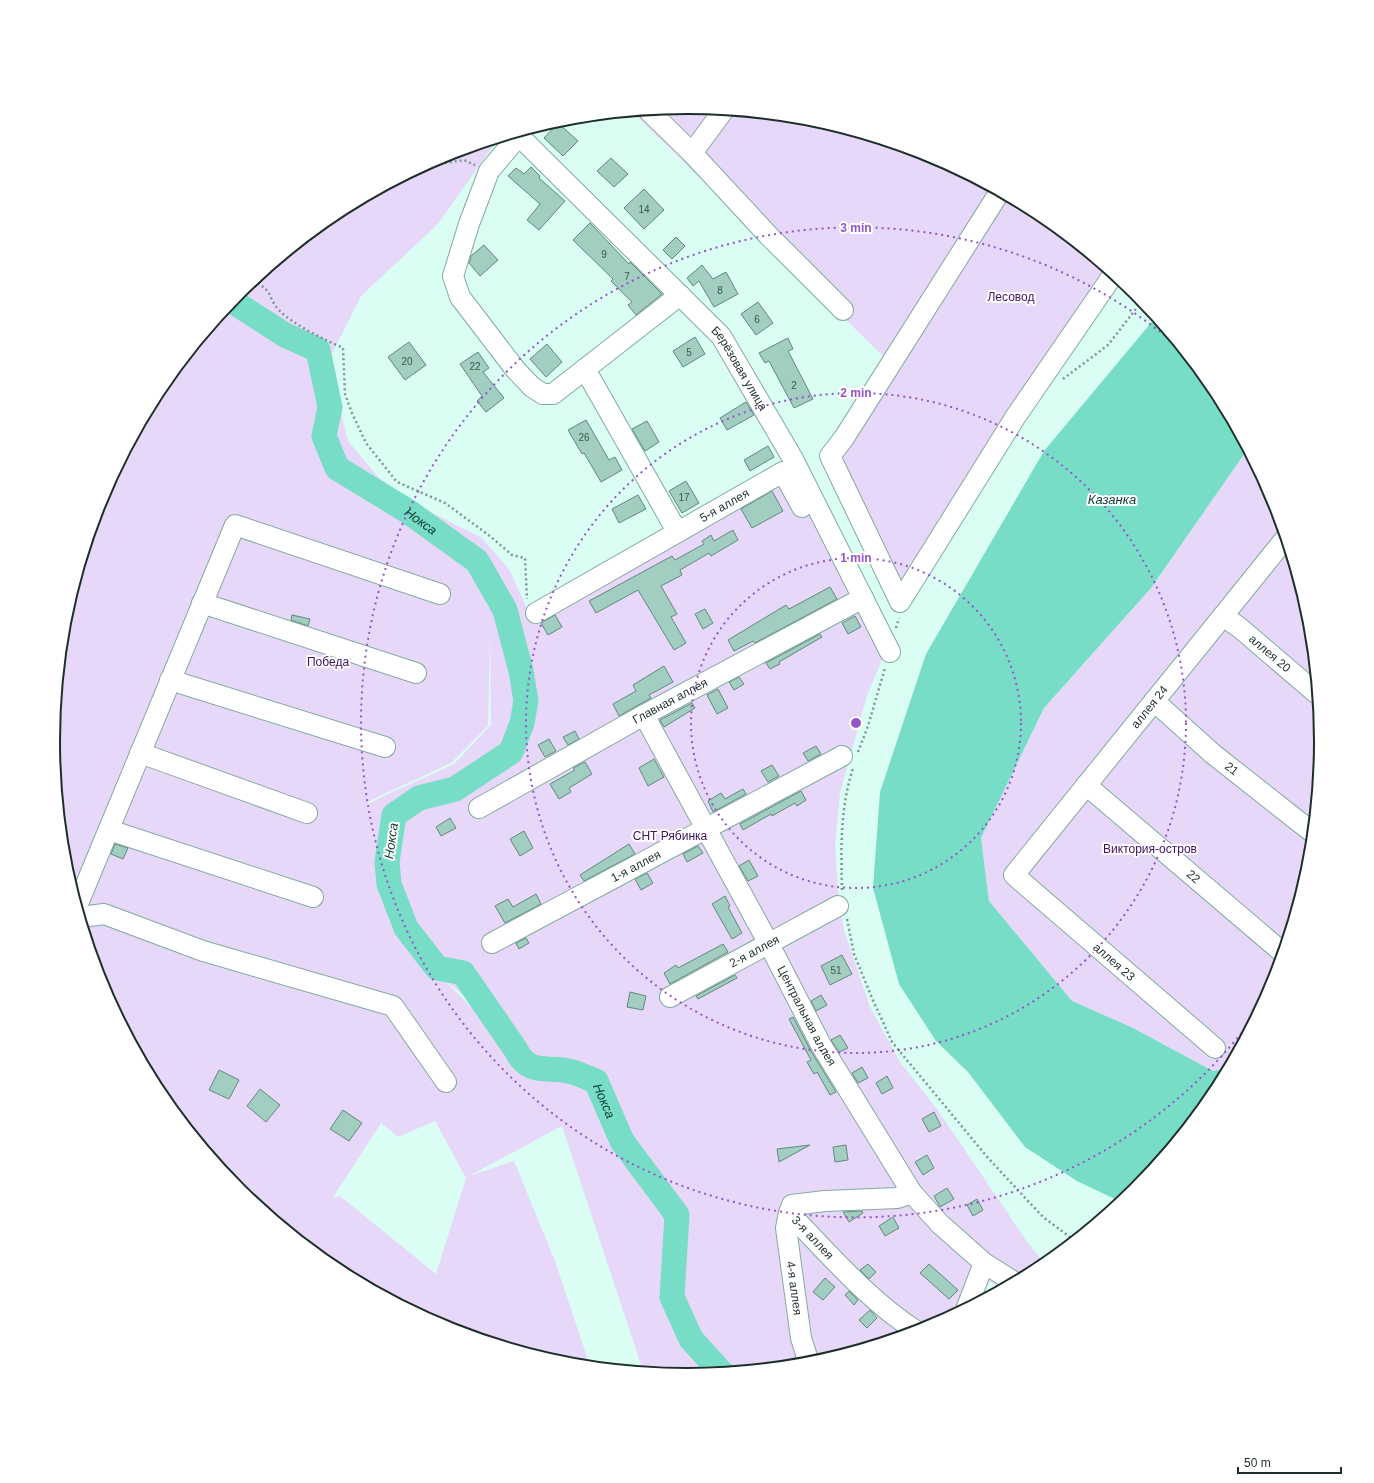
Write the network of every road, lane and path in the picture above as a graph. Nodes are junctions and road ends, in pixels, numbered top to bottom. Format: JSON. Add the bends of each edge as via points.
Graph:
{"nodes":[{"id":1,"x":654,"y":116,"type":"edge"},
{"id":2,"x":720,"y":116,"type":"edge"},
{"id":3,"x":523,"y":136,"type":"edge"},
{"id":4,"x":517,"y":138,"type":"edge"},
{"id":5,"x":692,"y":153,"type":"junction"},
{"id":6,"x":445,"y":163,"type":"edge"},
{"id":7,"x":489,"y":170,"type":"junction"},
{"id":8,"x":996,"y":197,"type":"edge"},
{"id":9,"x":1110,"y":279,"type":"edge"},
{"id":10,"x":259,"y":284,"type":"edge"},
{"id":11,"x":680,"y":295,"type":"junction"},
{"id":12,"x":843,"y":310,"type":"dead end"},
{"id":13,"x":585,"y":369,"type":"junction"},
{"id":14,"x":674,"y":526,"type":"dead end"},
{"id":15,"x":1282,"y":543,"type":"edge"},
{"id":16,"x":440,"y":594,"type":"dead end"},
{"id":17,"x":859,"y":600,"type":"junction"},
{"id":18,"x":202,"y":603,"type":"junction"},
{"id":19,"x":532,"y":607,"type":"joint"},
{"id":20,"x":1223,"y":616,"type":"junction"},
{"id":21,"x":890,"y":652,"type":"joint"},
{"id":22,"x":416,"y":673,"type":"dead end"},
{"id":23,"x":170,"y":680,"type":"junction"},
{"id":24,"x":1312,"y":690,"type":"edge"},
{"id":25,"x":1154,"y":701,"type":"junction"},
{"id":26,"x":644,"y":715,"type":"junction"},
{"id":27,"x":385,"y":747,"type":"dead end"},
{"id":28,"x":140,"y":753,"type":"junction"},
{"id":29,"x":851,"y":759,"type":"junction"},
{"id":30,"x":1086,"y":785,"type":"junction"},
{"id":31,"x":479,"y":808,"type":"dead end"},
{"id":32,"x":307,"y":813,"type":"dead end"},
{"id":33,"x":705,"y":828,"type":"junction"},
{"id":34,"x":1308,"y":829,"type":"edge"},
{"id":35,"x":109,"y":830,"type":"junction"},
{"id":36,"x":1014,"y":875,"type":"joint"},
{"id":37,"x":313,"y":898,"type":"dead end"},
{"id":38,"x":80,"y":899,"type":"edge"},
{"id":39,"x":842,"y":905,"type":"junction"},
{"id":40,"x":85,"y":916,"type":"edge"},
{"id":41,"x":492,"y":943,"type":"dead end"},
{"id":42,"x":769,"y":944,"type":"junction"},
{"id":43,"x":1279,"y":949,"type":"edge"},
{"id":44,"x":670,"y":996,"type":"dead end"},
{"id":45,"x":1215,"y":1048,"type":"dead end"},
{"id":46,"x":446,"y":1082,"type":"dead end"},
{"id":47,"x":912,"y":1193,"type":"junction"},
{"id":48,"x":789,"y":1213,"type":"junction"},
{"id":49,"x":1071,"y":1238,"type":"edge"},
{"id":50,"x":984,"y":1263,"type":"junction"},
{"id":51,"x":1009,"y":1279,"type":"edge"},
{"id":52,"x":969,"y":1301,"type":"edge"},
{"id":53,"x":910,"y":1327,"type":"edge"},
{"id":54,"x":807,"y":1356,"type":"edge"}],
"edges":[{"from":1,"to":5,"type":"street"},
{"from":2,"to":5,"type":"street"},
{"from":3,"to":11,"type":"street","name":"Берёзовая улица"},
{"from":4,"to":7,"type":"street"},
{"from":5,"to":12,"type":"street","via":[[768,235]]},
{"from":6,"to":7,"type":"path","via":[[464,160]]},
{"from":7,"to":13,"type":"street","via":[[453,276],[460,297],[515,369],[532,387],[543,394],[552,394]]},
{"from":8,"to":9,"type":"street","via":[[844,438],[830,456],[900,602],[1016,416]]},
{"from":10,"to":19,"type":"path","via":[[265,286],[279,310],[304,328],[343,348],[345,394],[352,413],[366,444],[397,482],[445,503],[512,555],[525,558]]},
{"from":11,"to":13,"type":"street"},
{"from":11,"to":17,"type":"street","name":"Берёзовая улица","via":[[721,336],[793,459]]},
{"from":13,"to":14,"type":"street"},
{"from":15,"to":20,"type":"street","name":"аллея 24"},
{"from":16,"to":18,"type":"street","via":[[235,525]]},
{"from":17,"to":19,"type":"street","name":"5-я аллея","via":[[783,472]]},
{"from":17,"to":21,"type":"street","name":"Берёзовая улица"},
{"from":17,"to":26,"type":"street","name":"Главная аллея"},
{"from":18,"to":22,"type":"street"},
{"from":18,"to":23,"type":"street"},
{"from":20,"to":24,"type":"street","name":"аллея 20"},
{"from":20,"to":25,"type":"street","name":"аллея 24"},
{"from":21,"to":29,"type":"path","via":[[868,726]]},
{"from":23,"to":27,"type":"street"},
{"from":23,"to":28,"type":"street"},
{"from":25,"to":30,"type":"street","name":"аллея 24"},
{"from":25,"to":34,"type":"street","name":"21","via":[[1213,754]]},
{"from":26,"to":31,"type":"street","name":"Главная аллея"},
{"from":26,"to":33,"type":"street","name":"Центральная аллея"},
{"from":28,"to":32,"type":"street"},
{"from":28,"to":35,"type":"street"},
{"from":29,"to":33,"type":"street","name":"1-я аллея"},
{"from":29,"to":39,"type":"path","via":[[840,839]]},
{"from":30,"to":36,"type":"street","name":"аллея 24"},
{"from":30,"to":43,"type":"street","name":"22"},
{"from":33,"to":41,"type":"street","name":"1-я аллея"},
{"from":33,"to":42,"type":"street","name":"Центральная аллея"},
{"from":35,"to":37,"type":"street"},
{"from":35,"to":38,"type":"street"},
{"from":36,"to":45,"type":"street","name":"аллея 23"},
{"from":39,"to":42,"type":"street","name":"2-я аллея"},
{"from":39,"to":49,"type":"path","via":[[854,954],[892,1042],[988,1158],[1042,1217]]},
{"from":40,"to":46,"type":"street","via":[[104,914],[203,951],[393,1006]]},
{"from":42,"to":44,"type":"street","name":"2-я аллея"},
{"from":42,"to":47,"type":"street","name":"Центральная аллея","via":[[821,1045]]},
{"from":47,"to":48,"type":"street","name":"3-я аллея","via":[[889,1199],[792,1205]]},
{"from":47,"to":50,"type":"street","name":"Центральная аллея","via":[[940,1224]]},
{"from":48,"to":53,"type":"street","name":"3-я аллея","via":[[869,1294]]},
{"from":48,"to":54,"type":"street","name":"4-я аллея","via":[[786,1228],[801,1338]]},
{"from":50,"to":51,"type":"street","name":"Центральная аллея"},
{"from":50,"to":52,"type":"street"}]}
